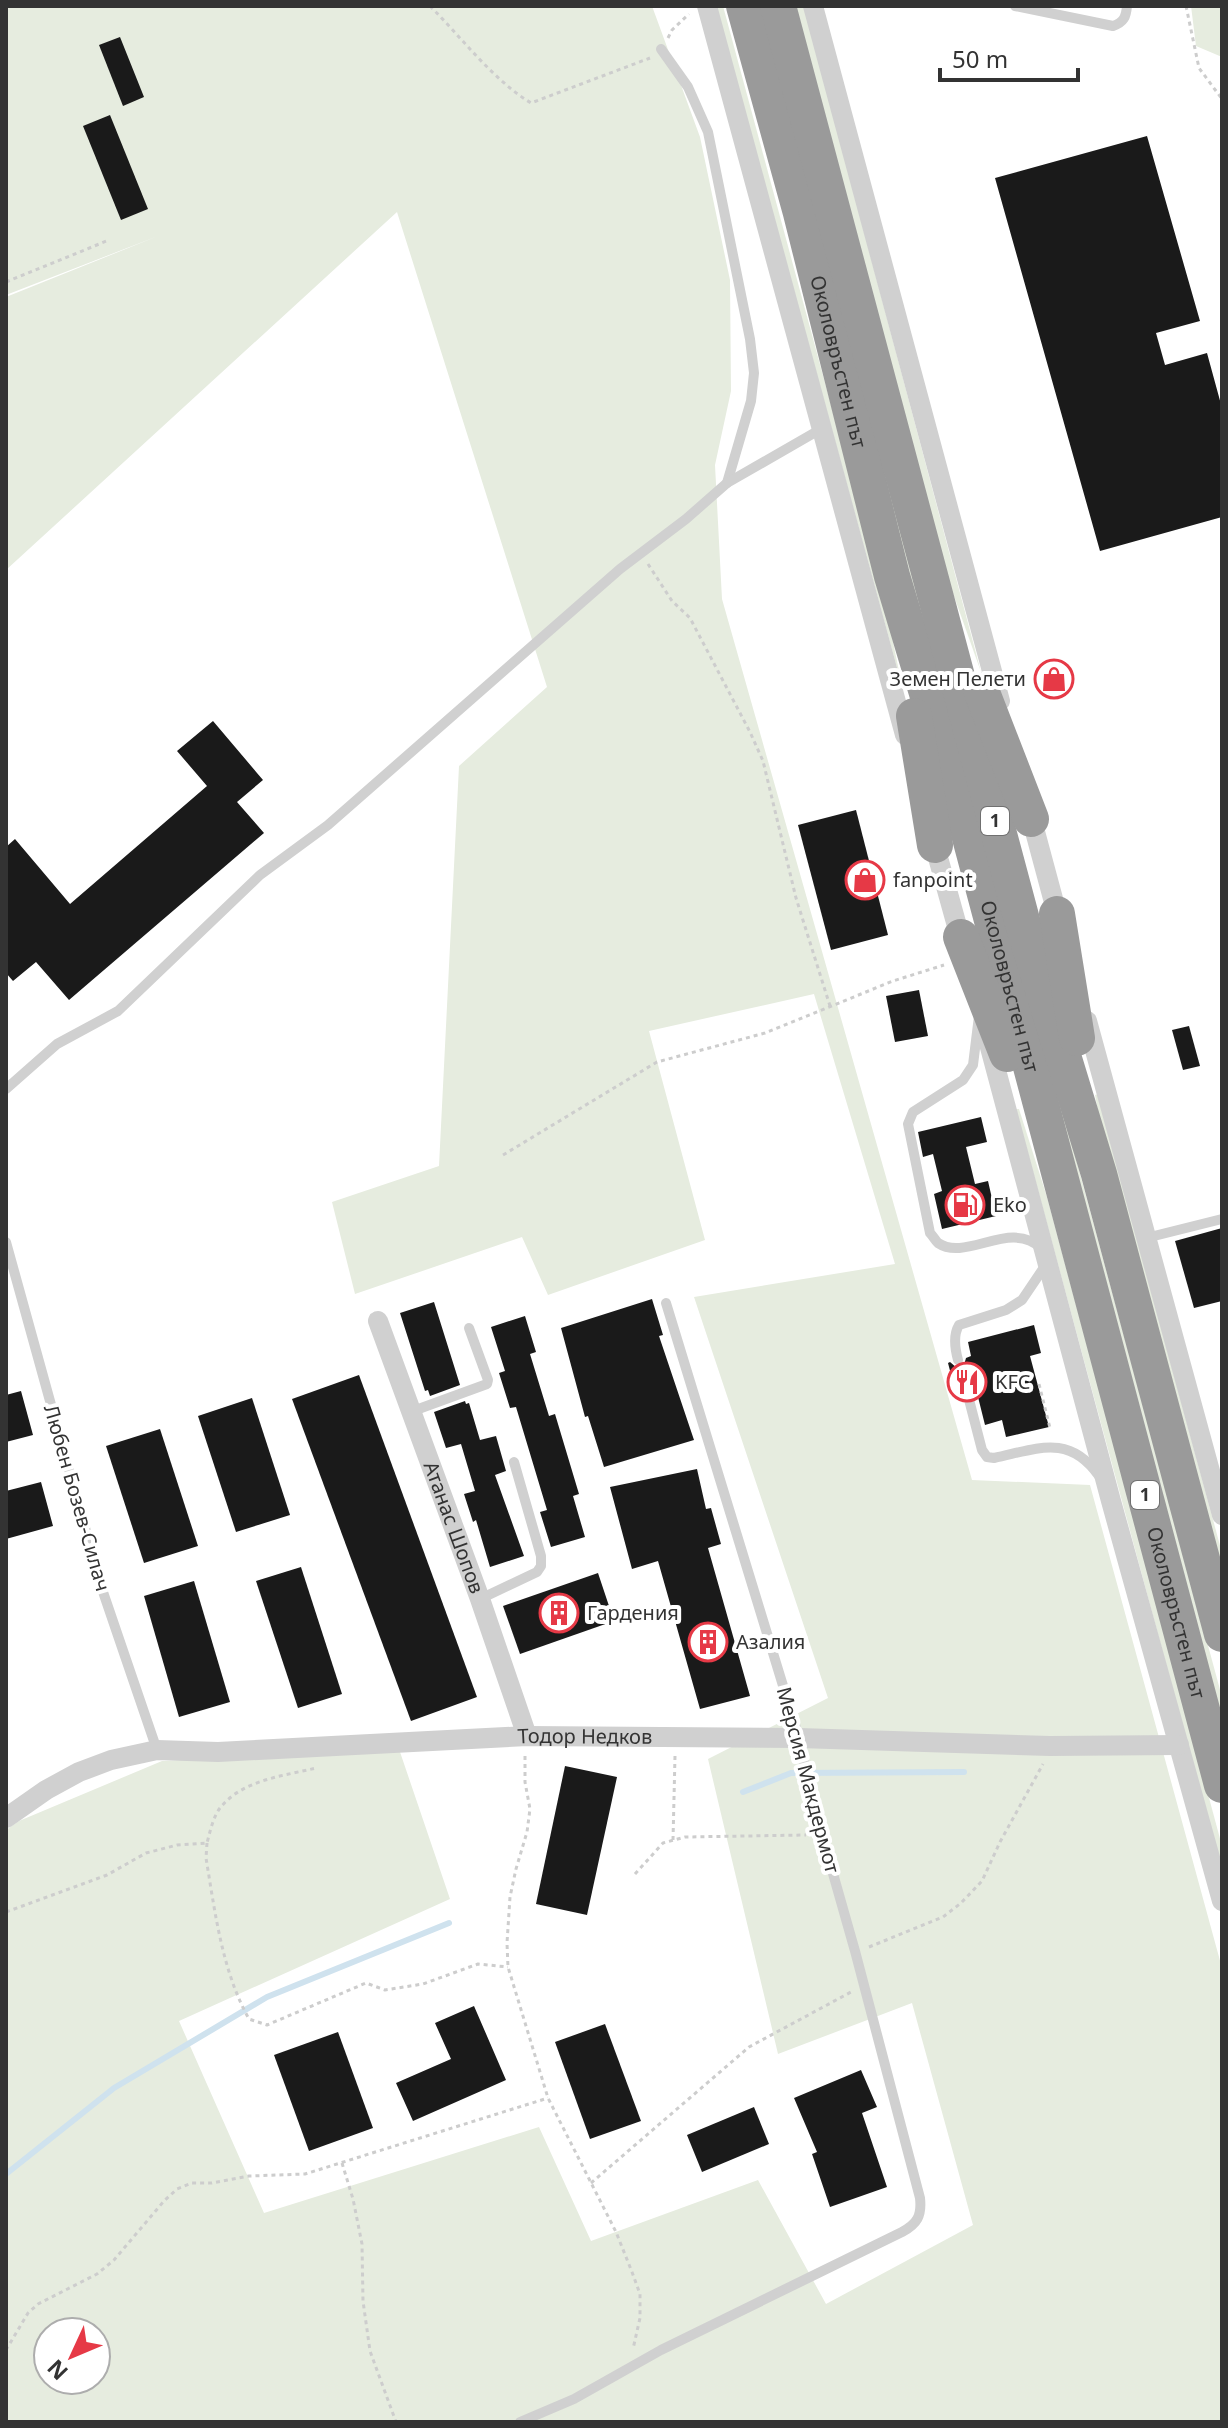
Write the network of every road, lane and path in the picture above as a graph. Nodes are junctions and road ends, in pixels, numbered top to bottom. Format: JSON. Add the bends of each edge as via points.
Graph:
{"nodes":[{"id":1,"x":430,"y":6,"type":"edge"},
{"id":2,"x":707,"y":6,"type":"edge"},
{"id":3,"x":744,"y":6,"type":"edge"},
{"id":4,"x":778,"y":6,"type":"edge"},
{"id":5,"x":813,"y":6,"type":"edge"},
{"id":6,"x":1015,"y":6,"type":"edge"},
{"id":7,"x":1127,"y":6,"type":"edge"},
{"id":8,"x":1186,"y":6,"type":"edge"},
{"id":9,"x":661,"y":49,"type":"junction"},
{"id":10,"x":1222,"y":99,"type":"edge"},
{"id":11,"x":109,"y":240,"type":"dead end"},
{"id":12,"x":6,"y":282,"type":"edge"},
{"id":13,"x":821,"y":429,"type":"junction"},
{"id":14,"x":727,"y":483,"type":"junction"},
{"id":15,"x":916,"y":523,"type":"junction"},
{"id":16,"x":643,"y":553,"type":"junction"},
{"id":17,"x":892,"y":576,"type":"junction"},
{"id":18,"x":1031,"y":819,"type":"junction"},
{"id":19,"x":935,"y":845,"type":"junction"},
{"id":20,"x":1057,"y":914,"type":"junction"},
{"id":21,"x":964,"y":948,"type":"junction"},
{"id":22,"x":830,"y":1006,"type":"junction"},
{"id":23,"x":980,"y":1010,"type":"junction"},
{"id":24,"x":6,"y":1089,"type":"edge"},
{"id":25,"x":503,"y":1155,"type":"dead end"},
{"id":26,"x":1099,"y":1174,"type":"junction"},
{"id":27,"x":1067,"y":1206,"type":"junction"},
{"id":28,"x":1222,"y":1219,"type":"edge"},
{"id":29,"x":1146,"y":1238,"type":"junction"},
{"id":30,"x":6,"y":1242,"type":"edge"},
{"id":31,"x":1046,"y":1256,"type":"junction"},
{"id":32,"x":666,"y":1303,"type":"dead end"},
{"id":33,"x":378,"y":1321,"type":"dead end"},
{"id":34,"x":469,"y":1328,"type":"dead end"},
{"id":35,"x":958,"y":1360,"type":"dead end"},
{"id":36,"x":1039,"y":1384,"type":"dead end"},
{"id":37,"x":966,"y":1388,"type":"dead end"},
{"id":38,"x":413,"y":1411,"type":"junction"},
{"id":39,"x":1050,"y":1428,"type":"dead end"},
{"id":40,"x":1215,"y":1460,"type":"edge"},
{"id":41,"x":514,"y":1462,"type":"dead end"},
{"id":42,"x":1111,"y":1501,"type":"junction"},
{"id":43,"x":1222,"y":1515,"type":"edge"},
{"id":44,"x":480,"y":1599,"type":"junction"},
{"id":45,"x":1222,"y":1634,"type":"edge"},
{"id":46,"x":527,"y":1736,"type":"junction"},
{"id":47,"x":676,"y":1737,"type":"junction"},
{"id":48,"x":799,"y":1738,"type":"junction"},
{"id":49,"x":1179,"y":1745,"type":"junction"},
{"id":50,"x":1050,"y":1746,"type":"junction"},
{"id":51,"x":157,"y":1750,"type":"junction"},
{"id":52,"x":327,"y":1765,"type":"dead end"},
{"id":53,"x":1222,"y":1785,"type":"edge"},
{"id":54,"x":6,"y":1818,"type":"edge"},
{"id":55,"x":822,"y":1835,"type":"junction"},
{"id":56,"x":673,"y":1840,"type":"junction"},
{"id":57,"x":207,"y":1843,"type":"junction"},
{"id":58,"x":635,"y":1874,"type":"dead end"},
{"id":59,"x":1222,"y":1901,"type":"edge"},
{"id":60,"x":6,"y":1912,"type":"edge"},
{"id":61,"x":855,"y":1951,"type":"junction"},
{"id":62,"x":508,"y":1967,"type":"junction"},
{"id":63,"x":864,"y":1984,"type":"junction"},
{"id":64,"x":548,"y":2098,"type":"junction"},
{"id":65,"x":342,"y":2163,"type":"junction"},
{"id":66,"x":591,"y":2183,"type":"junction"},
{"id":67,"x":6,"y":2350,"type":"edge"},
{"id":68,"x":632,"y":2367,"type":"junction"},
{"id":69,"x":396,"y":2422,"type":"edge"},
{"id":70,"x":520,"y":2422,"type":"edge"}],
"edges":[{"from":1,"to":9,"type":"path","via":[[479,59],[531,103],[653,57]]},
{"from":2,"to":9,"type":"path","via":[[687,15]]},
{"from":2,"to":13,"type":"street"},
{"from":3,"to":17,"type":"highway","name":"Околовръстен път","number":"1"},
{"from":4,"to":15,"type":"highway","name":"Околовръстен път","number":"1"},
{"from":5,"to":18,"type":"street"},
{"from":6,"to":7,"type":"lane","via":[[1113,26],[1122,23]]},
{"from":8,"to":10,"type":"path","via":[[1199,68]]},
{"from":9,"to":14,"type":"lane","via":[[688,87],[708,132],[750,339],[751,401]]},
{"from":11,"to":12,"type":"path"},
{"from":13,"to":14,"type":"lane"},
{"from":13,"to":19,"type":"street"},
{"from":14,"to":16,"type":"lane"},
{"from":15,"to":18,"type":"highway"},
{"from":15,"to":26,"type":"highway","name":"Околовръстен път","number":"1","via":[[1023,924]]},
{"from":16,"to":22,"type":"path","via":[[672,601],[690,618],[763,761],[796,898]]},
{"from":16,"to":24,"type":"lane","via":[[328,825],[260,875],[118,1011],[57,1044]]},
{"from":17,"to":19,"type":"highway"},
{"from":17,"to":27,"type":"highway","name":"Околовръстен път","number":"1","via":[[968,830]]},
{"from":18,"to":20,"type":"street"},
{"from":19,"to":21,"type":"street"},
{"from":20,"to":26,"type":"highway"},
{"from":20,"to":29,"type":"street"},
{"from":21,"to":22,"type":"path"},
{"from":21,"to":23,"type":"street"},
{"from":21,"to":27,"type":"highway"},
{"from":22,"to":25,"type":"path","via":[[765,1033],[657,1062]]},
{"from":23,"to":31,"type":"street"},
{"from":23,"to":31,"type":"lane","via":[[973,1065],[963,1080],[913,1112],[908,1124],[930,1233],[938,1243],[953,1248],[1020,1236],[1033,1240]]},
{"from":26,"to":45,"type":"highway","name":"Околовръстен път","number":"1"},
{"from":27,"to":53,"type":"highway","name":"Околовръстен път","number":"1"},
{"from":28,"to":29,"type":"lane"},
{"from":29,"to":40,"type":"street"},
{"from":30,"to":51,"type":"lane","name":"Любен Бозев-Силач","via":[[102,1589]]},
{"from":31,"to":35,"type":"lane","via":[[1037,1281],[1022,1300],[959,1325]]},
{"from":31,"to":42,"type":"street"},
{"from":32,"to":48,"type":"lane","name":"Мерсия Макдермот"},
{"from":33,"to":38,"type":"street","name":"Атанас Шопов"},
{"from":34,"to":38,"type":"lane","via":[[487,1384]]},
{"from":36,"to":39,"type":"path"},
{"from":37,"to":42,"type":"lane","via":[[987,1457],[1064,1448],[1089,1462]]},
{"from":38,"to":44,"type":"street","name":"Атанас Шопов"},
{"from":40,"to":43,"type":"street"},
{"from":41,"to":44,"type":"lane","via":[[541,1566]]},
{"from":42,"to":49,"type":"street"},
{"from":44,"to":46,"type":"street","name":"Атанас Шопов"},
{"from":46,"to":47,"type":"street","name":"Тодор Недков"},
{"from":46,"to":51,"type":"street","name":"Тодор Недков","via":[[218,1752]]},
{"from":46,"to":62,"type":"path","via":[[530,1809],[510,1897]]},
{"from":47,"to":48,"type":"street","name":"Тодор Недков"},
{"from":47,"to":56,"type":"path"},
{"from":48,"to":50,"type":"street","name":"Тодор Недков"},
{"from":48,"to":55,"type":"lane","name":"Мерсия Макдермот"},
{"from":49,"to":50,"type":"street","name":"Тодор Недков"},
{"from":49,"to":59,"type":"street"},
{"from":50,"to":61,"type":"path","via":[[982,1881],[943,1917]]},
{"from":51,"to":54,"type":"street","name":"Тодор Недков","via":[[79,1772]]},
{"from":52,"to":57,"type":"path","via":[[235,1793],[217,1810]]},
{"from":55,"to":56,"type":"path"},
{"from":55,"to":61,"type":"lane","name":"Мерсия Макдермот"},
{"from":56,"to":58,"type":"path","via":[[663,1843]]},
{"from":57,"to":60,"type":"path","via":[[146,1853],[107,1875]]},
{"from":57,"to":62,"type":"path","via":[[216,1915],[235,1994],[249,2019],[267,2025],[366,1983],[385,1990],[423,1984],[478,1964]]},
{"from":61,"to":63,"type":"lane","name":"Мерсия Макдермот"},
{"from":62,"to":64,"type":"path"},
{"from":63,"to":66,"type":"path","via":[[749,2047]]},
{"from":63,"to":68,"type":"lane","name":"Мерсия Макдермот","via":[[920,2198],[920,2215],[910,2227]]},
{"from":64,"to":65,"type":"path"},
{"from":64,"to":66,"type":"path"},
{"from":65,"to":67,"type":"path","via":[[305,2174],[249,2176],[177,2189],[114,2260],[28,2313]]},
{"from":65,"to":69,"type":"path","via":[[362,2244],[370,2351]]},
{"from":66,"to":68,"type":"path","via":[[640,2294]]},
{"from":68,"to":70,"type":"lane"}]}
